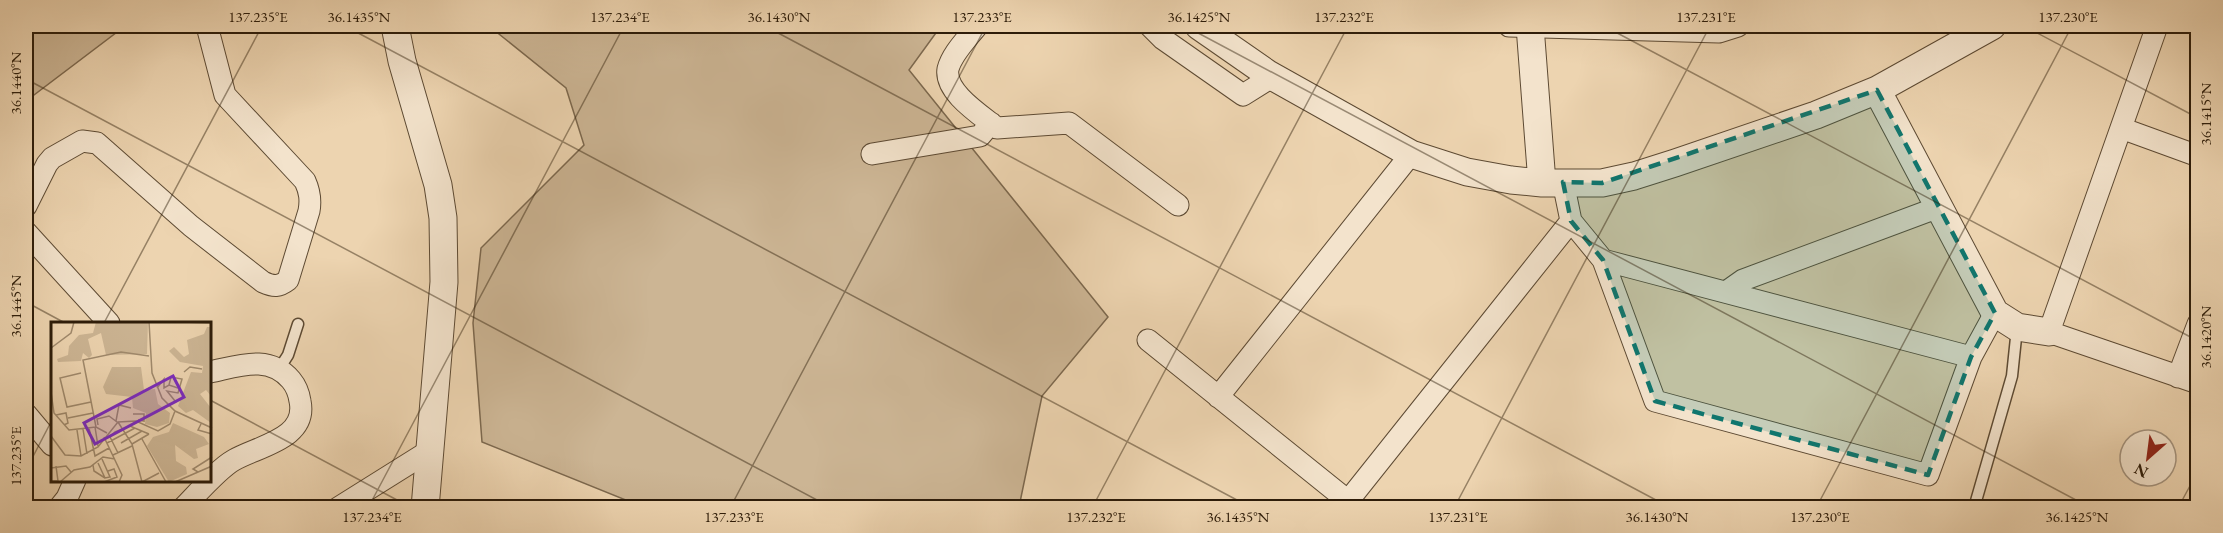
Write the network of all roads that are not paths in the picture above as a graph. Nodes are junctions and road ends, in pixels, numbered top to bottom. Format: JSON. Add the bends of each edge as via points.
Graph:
{"nodes":[{"id":1,"x":207,"y":26,"type":"edge"},
{"id":2,"x":395,"y":26,"type":"edge"},
{"id":3,"x":977,"y":26,"type":"edge"},
{"id":4,"x":1150,"y":26,"type":"edge"},
{"id":5,"x":1199,"y":26,"type":"edge"},
{"id":6,"x":1523,"y":26,"type":"edge"},
{"id":7,"x":1738,"y":26,"type":"edge"},
{"id":8,"x":2157,"y":26,"type":"edge"},
{"id":9,"x":1980,"y":29,"type":"edge"},
{"id":10,"x":1272,"y":76,"type":"junction"},
{"id":11,"x":1877,"y":90,"type":"junction"},
{"id":12,"x":991,"y":123,"type":"junction"},
{"id":13,"x":2121,"y":128,"type":"junction"},
{"id":14,"x":872,"y":154,"type":"dead end"},
{"id":15,"x":1411,"y":154,"type":"junction"},
{"id":16,"x":2198,"y":156,"type":"edge"},
{"id":17,"x":1552,"y":182,"type":"junction"},
{"id":18,"x":1178,"y":205,"type":"dead end"},
{"id":19,"x":26,"y":206,"type":"edge"},
{"id":20,"x":1939,"y":207,"type":"junction"},
{"id":21,"x":1571,"y":221,"type":"junction"},
{"id":22,"x":26,"y":232,"type":"edge"},
{"id":23,"x":1603,"y":260,"type":"junction"},
{"id":24,"x":1726,"y":292,"type":"junction"},
{"id":25,"x":2006,"y":320,"type":"junction"},
{"id":26,"x":108,"y":322,"type":"edge"},
{"id":27,"x":298,"y":324,"type":"dead end"},
{"id":28,"x":2198,"y":324,"type":"edge"},
{"id":29,"x":2049,"y":332,"type":"junction"},
{"id":30,"x":1148,"y":340,"type":"dead end"},
{"id":31,"x":1971,"y":357,"type":"junction"},
{"id":32,"x":279,"y":369,"type":"junction"},
{"id":33,"x":212,"y":372,"type":"edge"},
{"id":34,"x":2188,"y":380,"type":"edge"},
{"id":35,"x":1218,"y":397,"type":"junction"},
{"id":36,"x":26,"y":414,"type":"edge"},
{"id":37,"x":51,"y":444,"type":"edge"},
{"id":38,"x":429,"y":451,"type":"junction"},
{"id":39,"x":212,"y":480,"type":"edge"},
{"id":40,"x":74,"y":482,"type":"edge"},
{"id":41,"x":210,"y":482,"type":"edge"},
{"id":42,"x":59,"y":507,"type":"edge"},
{"id":43,"x":183,"y":507,"type":"edge"},
{"id":44,"x":338,"y":507,"type":"edge"},
{"id":45,"x":425,"y":507,"type":"edge"},
{"id":46,"x":1974,"y":507,"type":"edge"}],
"edges":[{"from":1,"to":19,"type":"street","via":[[225,95],[309,191],[309,211],[288,280],[273,287],[263,282],[191,226],[97,143],[82,141],[52,158]]},
{"from":2,"to":38,"type":"street","via":[[438,185],[443,218],[444,282]]},
{"from":3,"to":12,"type":"street","via":[[955,55],[948,75],[958,96]]},
{"from":4,"to":10,"type":"street","via":[[1243,95]]},
{"from":5,"to":10,"type":"street"},
{"from":6,"to":7,"type":"street","via":[[1719,32]]},
{"from":6,"to":17,"type":"street"},
{"from":8,"to":13,"type":"street"},
{"from":9,"to":11,"type":"street"},
{"from":10,"to":15,"type":"street"},
{"from":11,"to":17,"type":"street","via":[[1816,115],[1634,176],[1602,183]]},
{"from":11,"to":20,"type":"street"},
{"from":12,"to":14,"type":"street","via":[[980,136]]},
{"from":12,"to":18,"type":"street","via":[[997,128],[1069,123]]},
{"from":13,"to":16,"type":"street"},
{"from":13,"to":29,"type":"street"},
{"from":15,"to":17,"type":"street","via":[[1467,172]]},
{"from":15,"to":35,"type":"street"},
{"from":17,"to":21,"type":"street"},
{"from":20,"to":24,"type":"street","via":[[1743,280]]},
{"from":20,"to":25,"type":"street"},
{"from":21,"to":23,"type":"street"},
{"from":21,"to":35,"type":"street","via":[[1348,501]]},
{"from":22,"to":26,"type":"street"},
{"from":23,"to":24,"type":"street"},
{"from":23,"to":31,"type":"street","via":[[1654,401],[1928,475]]},
{"from":24,"to":31,"type":"street"},
{"from":25,"to":29,"type":"street"},
{"from":25,"to":31,"type":"street"},
{"from":25,"to":46,"type":"lane","via":[[2012,376]]},
{"from":27,"to":32,"type":"lane"},
{"from":28,"to":34,"type":"street"},
{"from":29,"to":34,"type":"street"},
{"from":30,"to":35,"type":"street"},
{"from":32,"to":33,"type":"street","via":[[256,363]]},
{"from":32,"to":39,"type":"street","via":[[298,393],[301,406],[295,427],[285,437],[232,461]]},
{"from":36,"to":37,"type":"street"},
{"from":38,"to":44,"type":"street"},
{"from":38,"to":45,"type":"street"},
{"from":40,"to":42,"type":"street"},
{"from":41,"to":43,"type":"street"}]}
